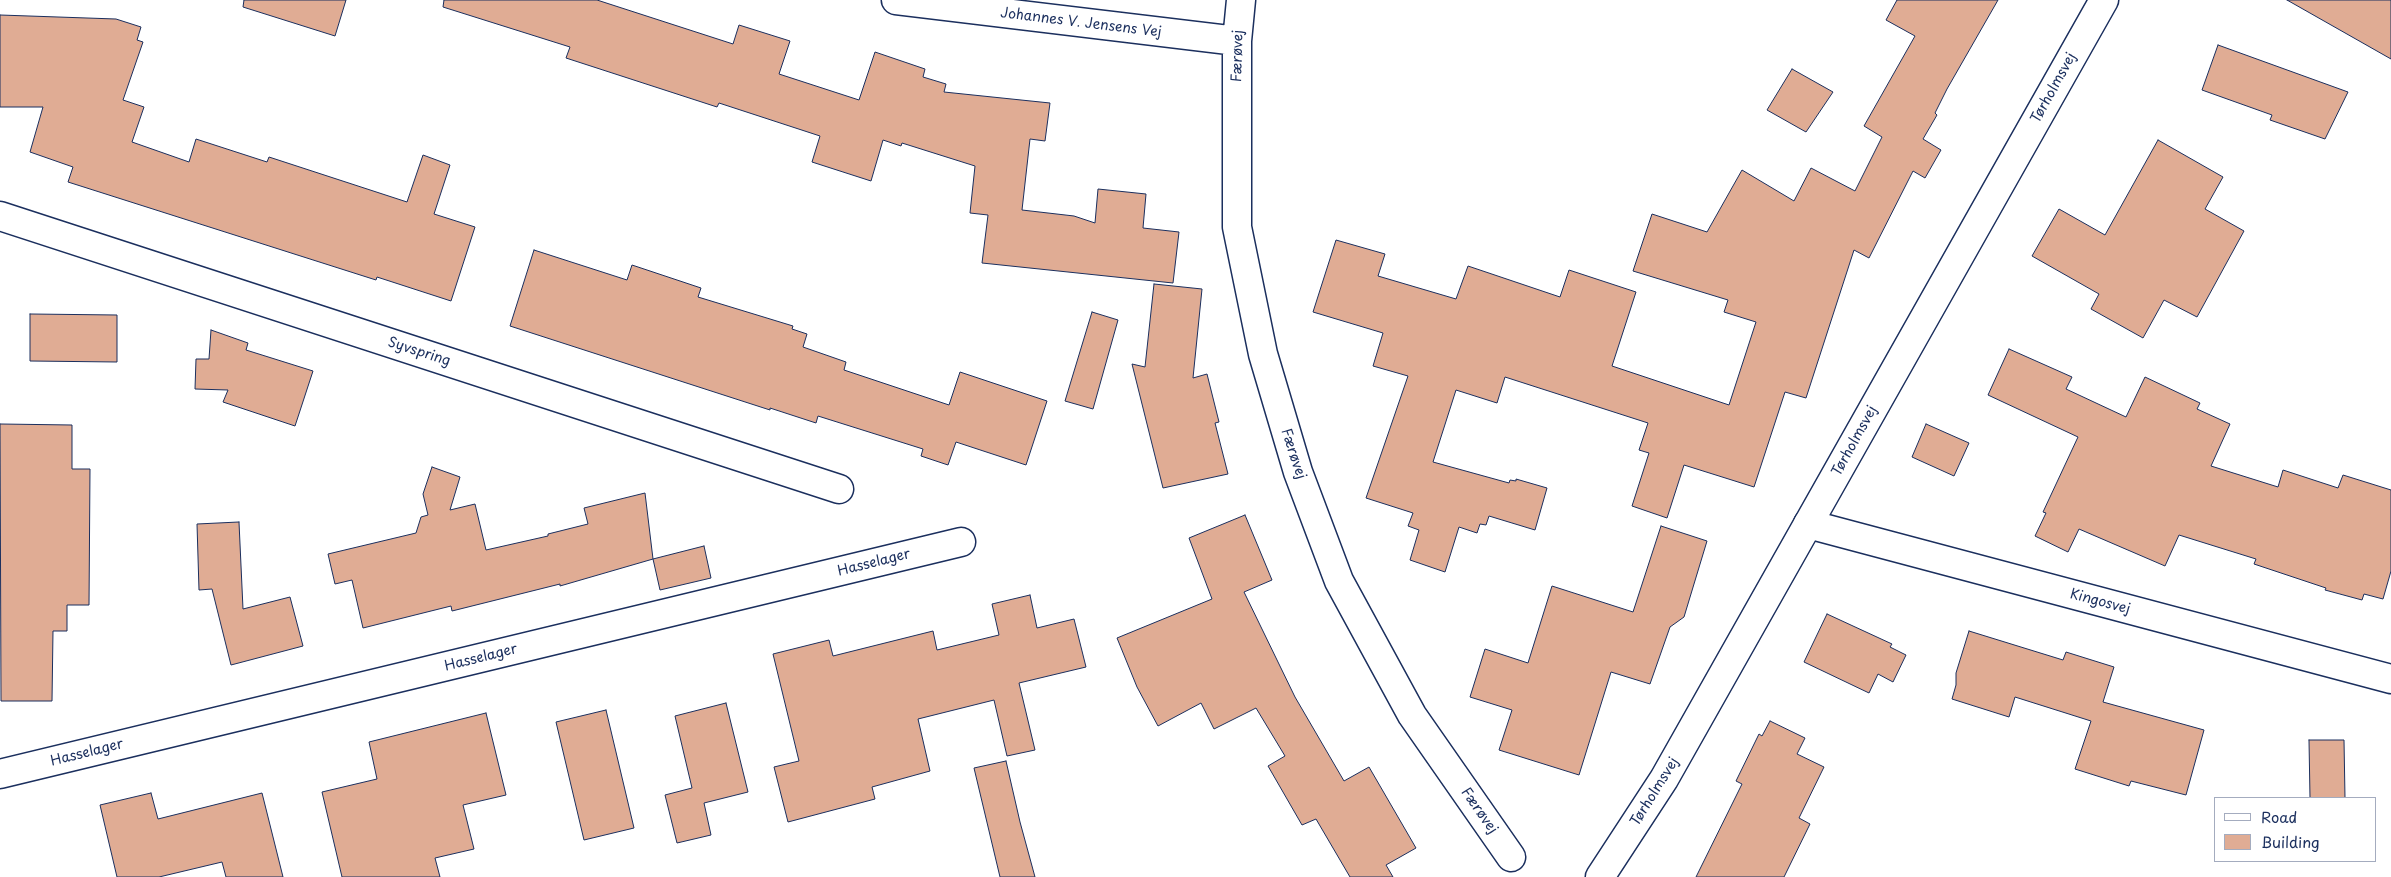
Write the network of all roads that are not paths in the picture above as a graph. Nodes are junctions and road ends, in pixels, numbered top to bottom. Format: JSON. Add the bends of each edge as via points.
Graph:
{"nodes":[{"id":1,"x":896,"y":0,"type":"edge"},
{"id":2,"x":1241,"y":0,"type":"edge"},
{"id":3,"x":2104,"y":0,"type":"edge"},
{"id":4,"x":1237,"y":41,"type":"junction"},
{"id":5,"x":0,"y":216,"type":"edge"},
{"id":6,"x":839,"y":489,"type":"dead end"},
{"id":7,"x":1808,"y":524,"type":"junction"},
{"id":8,"x":961,"y":542,"type":"dead end"},
{"id":9,"x":2391,"y":679,"type":"edge"},
{"id":10,"x":0,"y":774,"type":"edge"},
{"id":11,"x":1511,"y":857,"type":"dead end"},
{"id":12,"x":1600,"y":877,"type":"edge"}],
"edges":[{"from":1,"to":4,"type":"street","name":"Johannes V. Jensens Vej"},
{"from":2,"to":4,"type":"street","name":"Færøvej"},
{"from":3,"to":7,"type":"street","name":"Tørholmsvej"},
{"from":4,"to":11,"type":"street","name":"Færøvej","via":[[1237,227],[1263,354],[1298,472],[1339,581],[1407,706]]},
{"from":5,"to":6,"type":"street","name":"Syvspring"},
{"from":7,"to":9,"type":"street","name":"Kingosvej"},
{"from":7,"to":12,"type":"street","name":"Tørholmsvej","via":[[1664,779]]},
{"from":8,"to":10,"type":"street","name":"Hasselager"}]}
